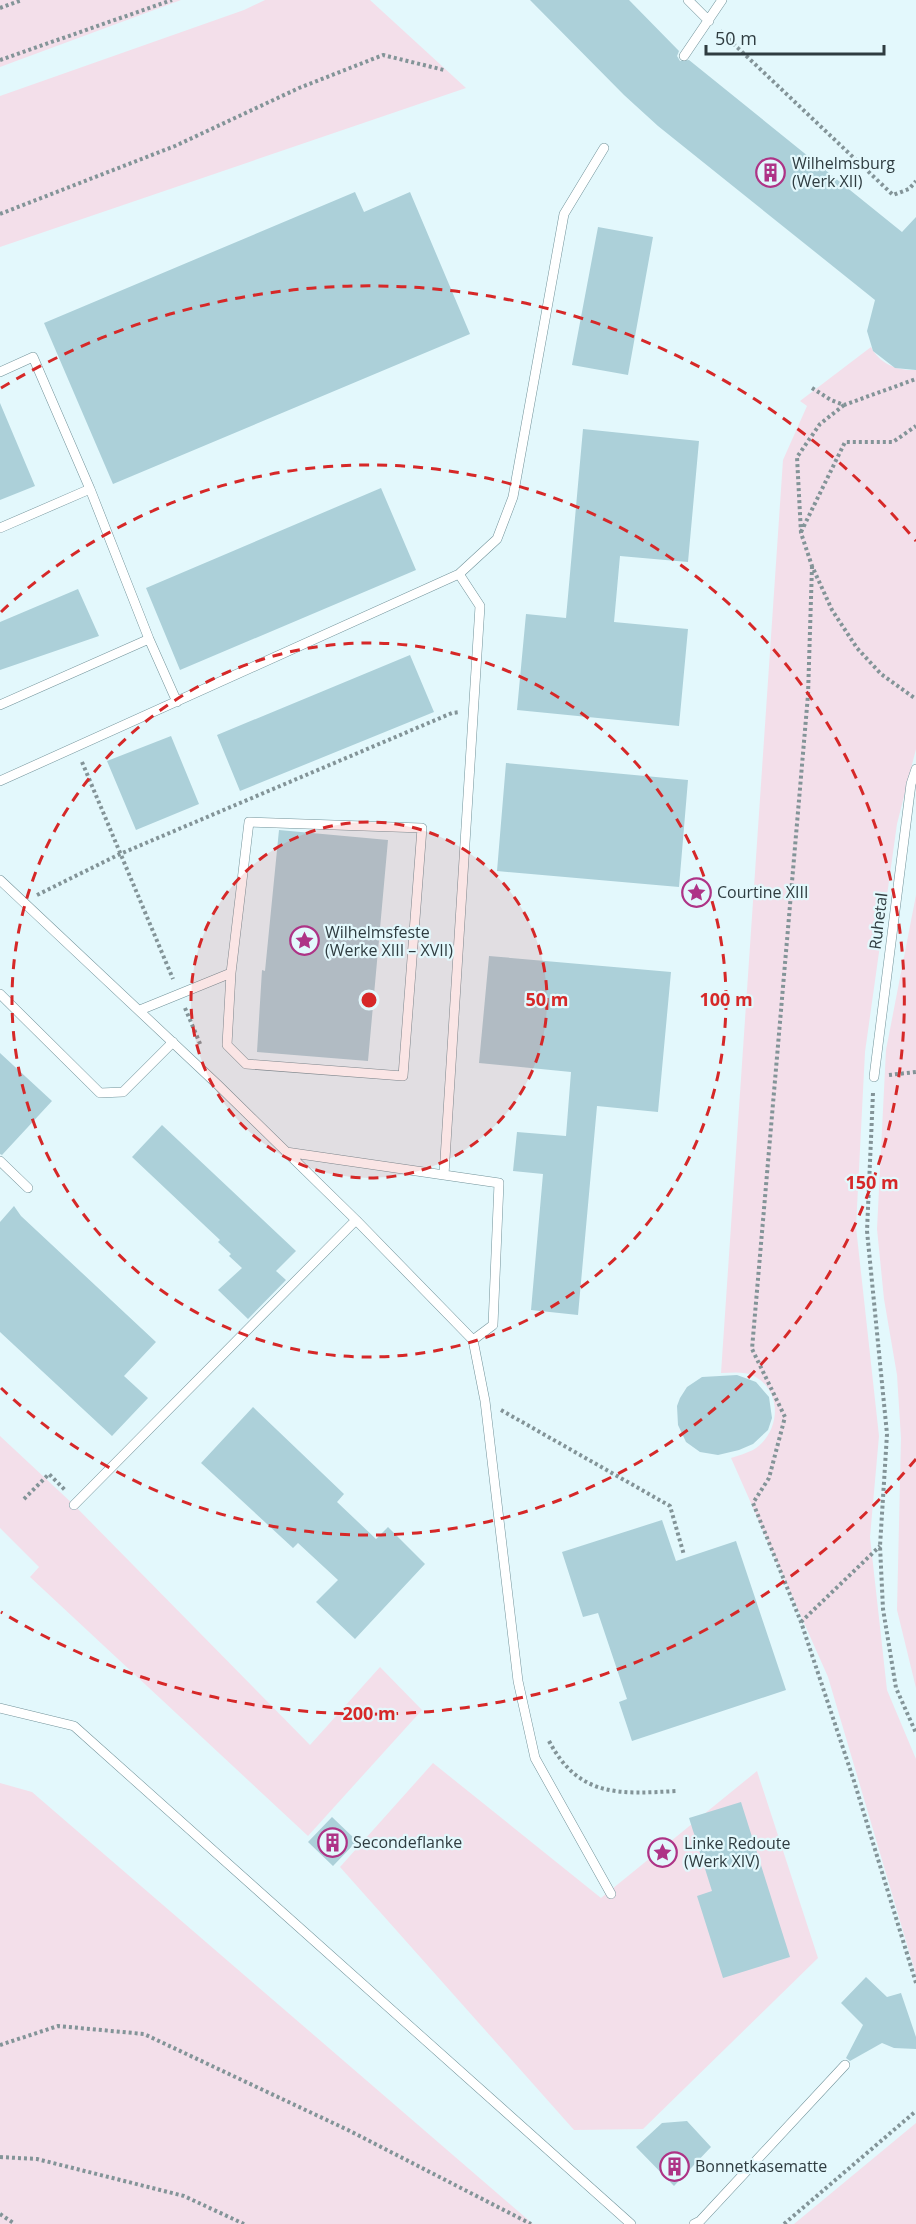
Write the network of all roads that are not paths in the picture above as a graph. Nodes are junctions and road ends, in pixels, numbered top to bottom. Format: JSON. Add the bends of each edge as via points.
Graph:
{"nodes":[{"id":1,"x":688,"y":0,"type":"edge"},
{"id":2,"x":722,"y":0,"type":"edge"},
{"id":3,"x":709,"y":21,"type":"junction"},
{"id":4,"x":684,"y":56,"type":"dead end"},
{"id":5,"x":604,"y":148,"type":"dead end"},
{"id":6,"x":0,"y":372,"type":"edge"},
{"id":7,"x":90,"y":489,"type":"junction"},
{"id":8,"x":0,"y":528,"type":"edge"},
{"id":9,"x":459,"y":574,"type":"junction"},
{"id":10,"x":149,"y":639,"type":"junction"},
{"id":11,"x":177,"y":702,"type":"junction"},
{"id":12,"x":0,"y":705,"type":"edge"},
{"id":13,"x":916,"y":768,"type":"edge"},
{"id":14,"x":0,"y":782,"type":"edge"},
{"id":15,"x":0,"y":880,"type":"edge"},
{"id":16,"x":231,"y":973,"type":"junction"},
{"id":17,"x":0,"y":994,"type":"edge"},
{"id":18,"x":140,"y":1010,"type":"junction"},
{"id":19,"x":173,"y":1042,"type":"junction"},
{"id":20,"x":873,"y":1077,"type":"road end"},
{"id":21,"x":286,"y":1152,"type":"junction"},
{"id":22,"x":0,"y":1161,"type":"edge"},
{"id":23,"x":444,"y":1175,"type":"junction"},
{"id":24,"x":28,"y":1188,"type":"dead end"},
{"id":25,"x":356,"y":1220,"type":"junction"},
{"id":26,"x":473,"y":1340,"type":"junction"},
{"id":27,"x":75,"y":1503,"type":"road end"},
{"id":28,"x":0,"y":1708,"type":"edge"},
{"id":29,"x":611,"y":1894,"type":"dead end"},
{"id":30,"x":845,"y":2065,"type":"dead end"},
{"id":31,"x":631,"y":2224,"type":"edge"},
{"id":32,"x":694,"y":2224,"type":"edge"}],
"edges":[{"from":1,"to":3,"type":"lane"},
{"from":2,"to":3,"type":"lane"},
{"from":3,"to":4,"type":"lane"},
{"from":5,"to":9,"type":"lane","via":[[564,214],[513,497],[497,539]]},
{"from":6,"to":7,"type":"lane","via":[[33,357]]},
{"from":7,"to":8,"type":"lane"},
{"from":7,"to":10,"type":"lane"},
{"from":9,"to":11,"type":"lane"},
{"from":9,"to":23,"type":"lane","via":[[480,606]]},
{"from":10,"to":11,"type":"lane"},
{"from":10,"to":12,"type":"lane"},
{"from":11,"to":14,"type":"lane"},
{"from":13,"to":20,"type":"lane","name":"Ruhetal"},
{"from":15,"to":18,"type":"lane"},
{"from":16,"to":16,"type":"lane","via":[[249,822],[422,828],[403,1076],[246,1064],[227,1045]]},
{"from":16,"to":18,"type":"lane"},
{"from":17,"to":19,"type":"lane","via":[[100,1093],[123,1092]]},
{"from":18,"to":19,"type":"lane"},
{"from":19,"to":21,"type":"lane"},
{"from":21,"to":23,"type":"lane"},
{"from":21,"to":25,"type":"lane"},
{"from":22,"to":24,"type":"lane"},
{"from":23,"to":26,"type":"lane","via":[[499,1183],[493,1325]]},
{"from":25,"to":26,"type":"lane"},
{"from":25,"to":27,"type":"lane"},
{"from":26,"to":29,"type":"lane","via":[[485,1401],[518,1681],[536,1758]]},
{"from":28,"to":31,"type":"lane","via":[[74,1726]]},
{"from":30,"to":32,"type":"lane"}]}
